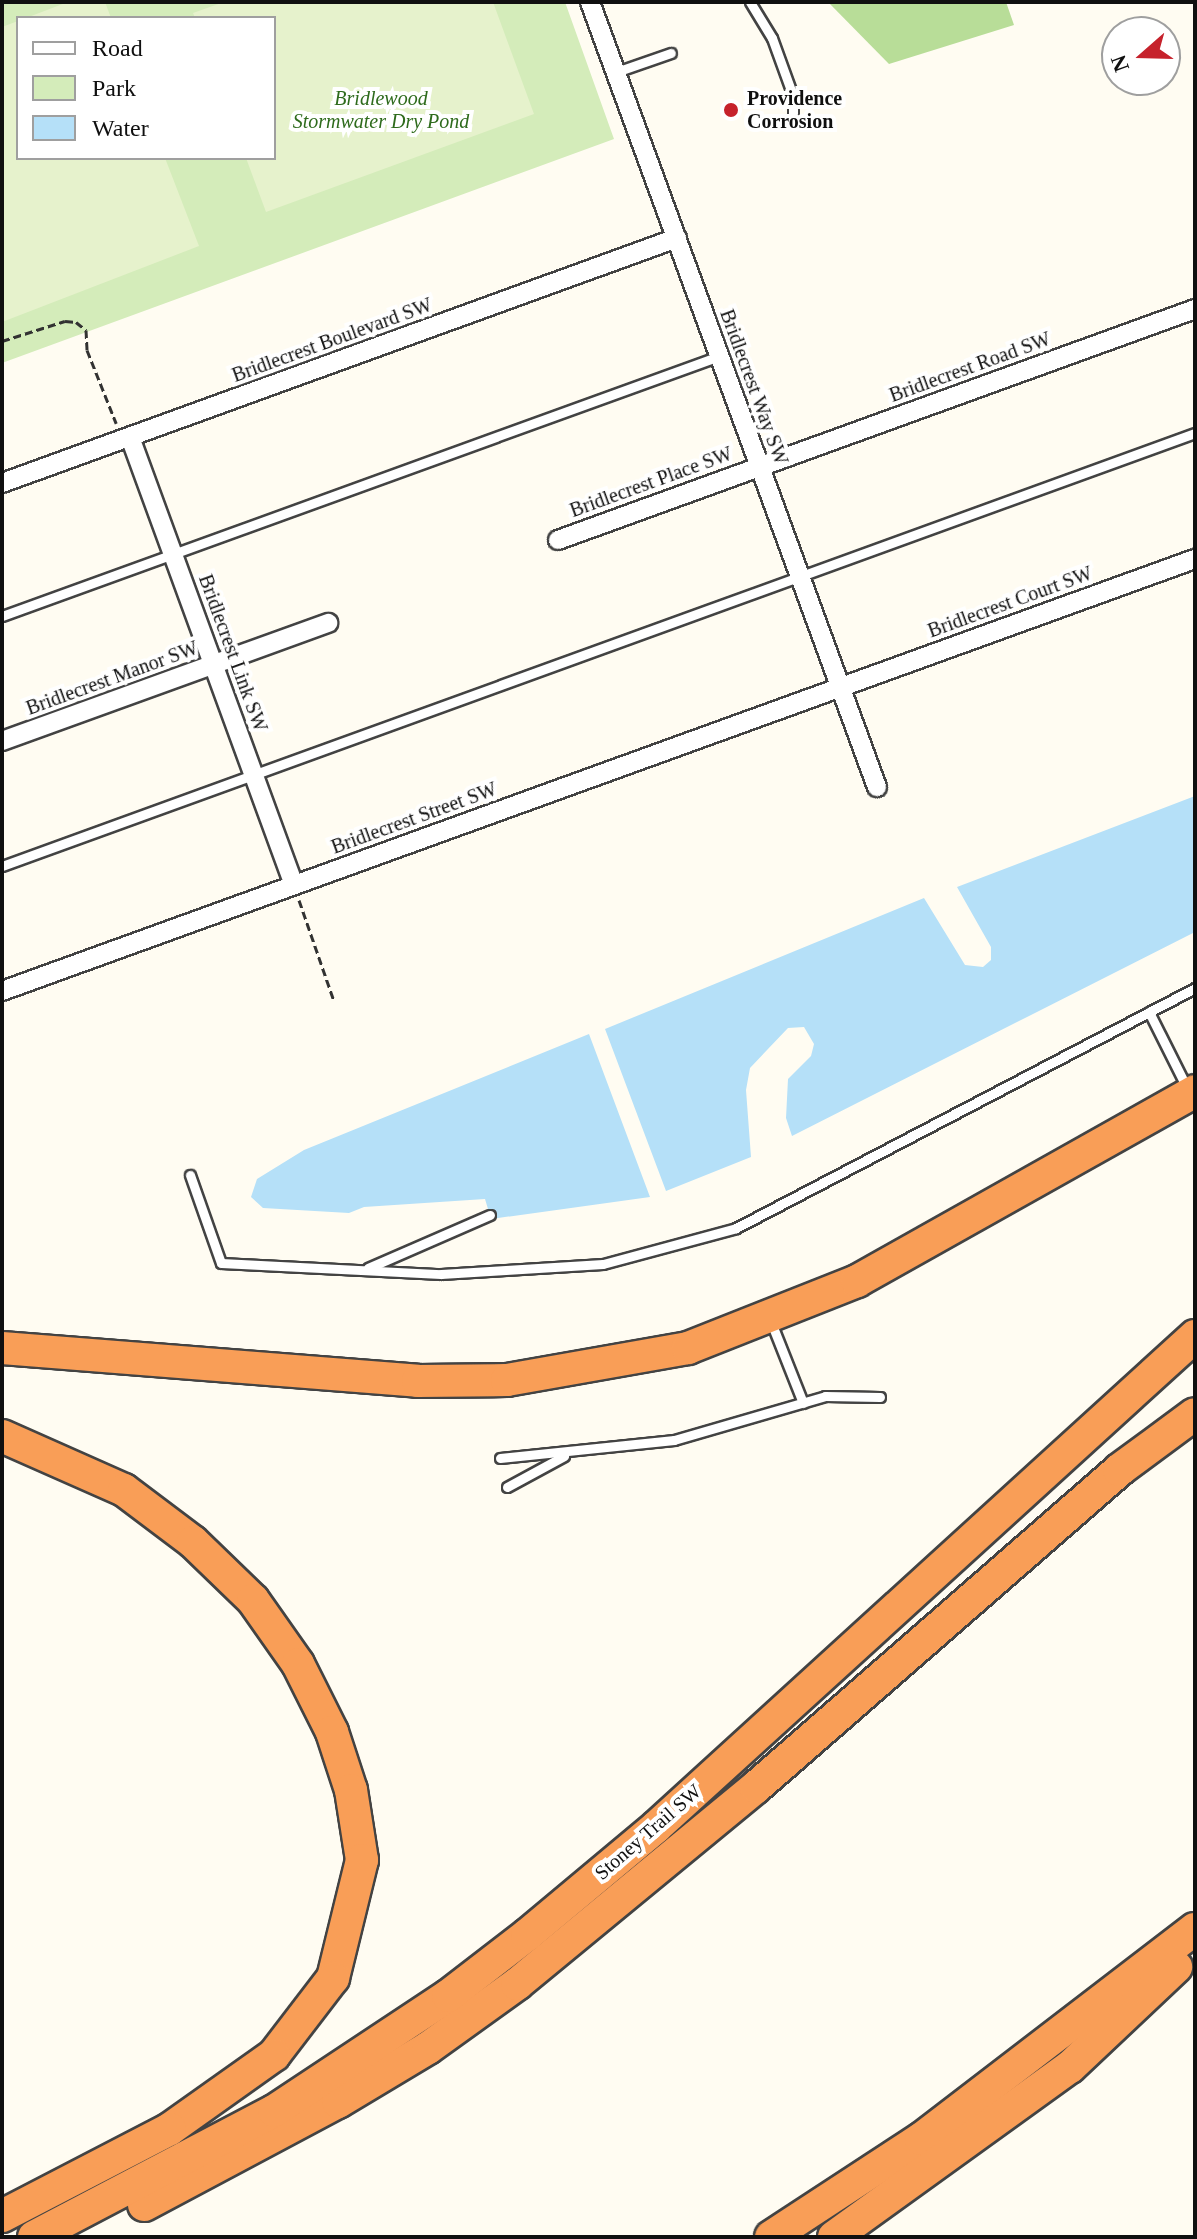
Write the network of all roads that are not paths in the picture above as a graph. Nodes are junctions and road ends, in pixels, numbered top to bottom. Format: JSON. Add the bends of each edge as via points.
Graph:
{"nodes":[{"id":1,"x":590,"y":2,"type":"edge"},
{"id":2,"x":750,"y":2,"type":"edge"},
{"id":3,"x":671,"y":53,"type":"dead end"},
{"id":4,"x":616,"y":72,"type":"junction"},
{"id":5,"x":793,"y":113,"type":"dead end"},
{"id":6,"x":677,"y":238,"type":"junction"},
{"id":7,"x":1195,"y":309,"type":"edge"},
{"id":8,"x":719,"y":356,"type":"junction"},
{"id":9,"x":1195,"y":433,"type":"edge"},
{"id":10,"x":130,"y":437,"type":"junction"},
{"id":11,"x":760,"y":466,"type":"junction"},
{"id":12,"x":2,"y":483,"type":"edge"},
{"id":13,"x":558,"y":540,"type":"dead end"},
{"id":14,"x":173,"y":554,"type":"junction"},
{"id":15,"x":1195,"y":559,"type":"edge"},
{"id":16,"x":800,"y":577,"type":"junction"},
{"id":17,"x":2,"y":616,"type":"edge"},
{"id":18,"x":328,"y":623,"type":"dead end"},
{"id":19,"x":214,"y":664,"type":"junction"},
{"id":20,"x":840,"y":687,"type":"junction"},
{"id":21,"x":2,"y":741,"type":"edge"},
{"id":22,"x":253,"y":775,"type":"junction"},
{"id":23,"x":877,"y":787,"type":"dead end"},
{"id":24,"x":2,"y":866,"type":"edge"},
{"id":25,"x":294,"y":885,"type":"junction"},
{"id":26,"x":1195,"y":988,"type":"edge"},
{"id":27,"x":2,"y":991,"type":"edge"},
{"id":28,"x":1149,"y":1012,"type":"junction"},
{"id":29,"x":1192,"y":1092,"type":"edge"},
{"id":30,"x":190,"y":1175,"type":"dead end"},
{"id":31,"x":490,"y":1215,"type":"dead end"},
{"id":32,"x":363,"y":1270,"type":"junction"},
{"id":33,"x":769,"y":1319,"type":"junction"},
{"id":34,"x":1195,"y":1336,"type":"edge"},
{"id":35,"x":2,"y":1348,"type":"edge"},
{"id":36,"x":880,"y":1397,"type":"dead end"},
{"id":37,"x":803,"y":1403,"type":"junction"},
{"id":38,"x":1195,"y":1414,"type":"edge"},
{"id":39,"x":2,"y":1436,"type":"edge"},
{"id":40,"x":566,"y":1455,"type":"junction"},
{"id":41,"x":500,"y":1458,"type":"dead end"},
{"id":42,"x":507,"y":1487,"type":"dead end"},
{"id":43,"x":1195,"y":1929,"type":"edge"},
{"id":44,"x":1195,"y":1947,"type":"edge"},
{"id":45,"x":2,"y":2216,"type":"edge"},
{"id":46,"x":34,"y":2237,"type":"edge"},
{"id":47,"x":68,"y":2237,"type":"edge"},
{"id":48,"x":771,"y":2237,"type":"edge"},
{"id":49,"x":834,"y":2237,"type":"edge"}],
"edges":[{"from":1,"to":4,"type":"street","name":"Bridlecrest Way SW"},
{"from":2,"to":5,"type":"lane","via":[[772,38],[793,96]]},
{"from":3,"to":4,"type":"lane"},
{"from":4,"to":6,"type":"street","name":"Bridlecrest Way SW"},
{"from":6,"to":8,"type":"street","name":"Bridlecrest Way SW"},
{"from":6,"to":10,"type":"street","name":"Bridlecrest Boulevard SW"},
{"from":7,"to":11,"type":"street","name":"Bridlecrest Road SW"},
{"from":8,"to":11,"type":"street","name":"Bridlecrest Way SW"},
{"from":8,"to":14,"type":"lane"},
{"from":9,"to":16,"type":"lane"},
{"from":10,"to":12,"type":"street","name":"Bridlecrest Boulevard SW"},
{"from":10,"to":14,"type":"street","name":"Bridlecrest Link SW"},
{"from":11,"to":13,"type":"street","name":"Bridlecrest Place SW"},
{"from":11,"to":16,"type":"street","name":"Bridlecrest Way SW"},
{"from":14,"to":17,"type":"lane"},
{"from":14,"to":19,"type":"street","name":"Bridlecrest Link SW"},
{"from":15,"to":20,"type":"street","name":"Bridlecrest Court SW"},
{"from":16,"to":20,"type":"street","name":"Bridlecrest Way SW"},
{"from":16,"to":22,"type":"lane"},
{"from":18,"to":19,"type":"street","name":"Bridlecrest Manor SW"},
{"from":19,"to":21,"type":"street","name":"Bridlecrest Manor SW"},
{"from":19,"to":22,"type":"street","name":"Bridlecrest Link SW"},
{"from":20,"to":23,"type":"street","name":"Bridlecrest Way SW"},
{"from":20,"to":25,"type":"street","name":"Bridlecrest Street SW"},
{"from":22,"to":24,"type":"lane"},
{"from":22,"to":25,"type":"street","name":"Bridlecrest Link SW"},
{"from":25,"to":27,"type":"street","name":"Bridlecrest Street SW"},
{"from":26,"to":28,"type":"lane"},
{"from":28,"to":29,"type":"lane"},
{"from":28,"to":32,"type":"lane","via":[[779,1207],[690,1244],[563,1270]]},
{"from":29,"to":33,"type":"highway","via":[[857,1281]]},
{"from":30,"to":32,"type":"lane","via":[[221,1263]]},
{"from":31,"to":32,"type":"lane"},
{"from":33,"to":35,"type":"highway","via":[[688,1348],[507,1380],[267,1372]]},
{"from":33,"to":37,"type":"lane"},
{"from":34,"to":46,"type":"highway","name":"Stoney Trail SW","via":[[656,1827],[527,1935],[352,2063],[274,2111]]},
{"from":36,"to":37,"type":"lane","via":[[857,1393]]},
{"from":37,"to":40,"type":"lane","via":[[674,1440]]},
{"from":38,"to":47,"type":"highway","via":[[1119,1470],[756,1787],[517,1984],[428,2048],[246,2155]]},
{"from":39,"to":45,"type":"highway","via":[[124,1490],[193,1542],[253,1600],[298,1664],[332,1732],[351,1790],[362,1860],[333,1978],[274,2055],[170,2129]]},
{"from":40,"to":41,"type":"lane"},
{"from":40,"to":42,"type":"lane"},
{"from":43,"to":48,"type":"highway","via":[[945,2121]]},
{"from":44,"to":49,"type":"highway","via":[[1080,2059]]}]}
